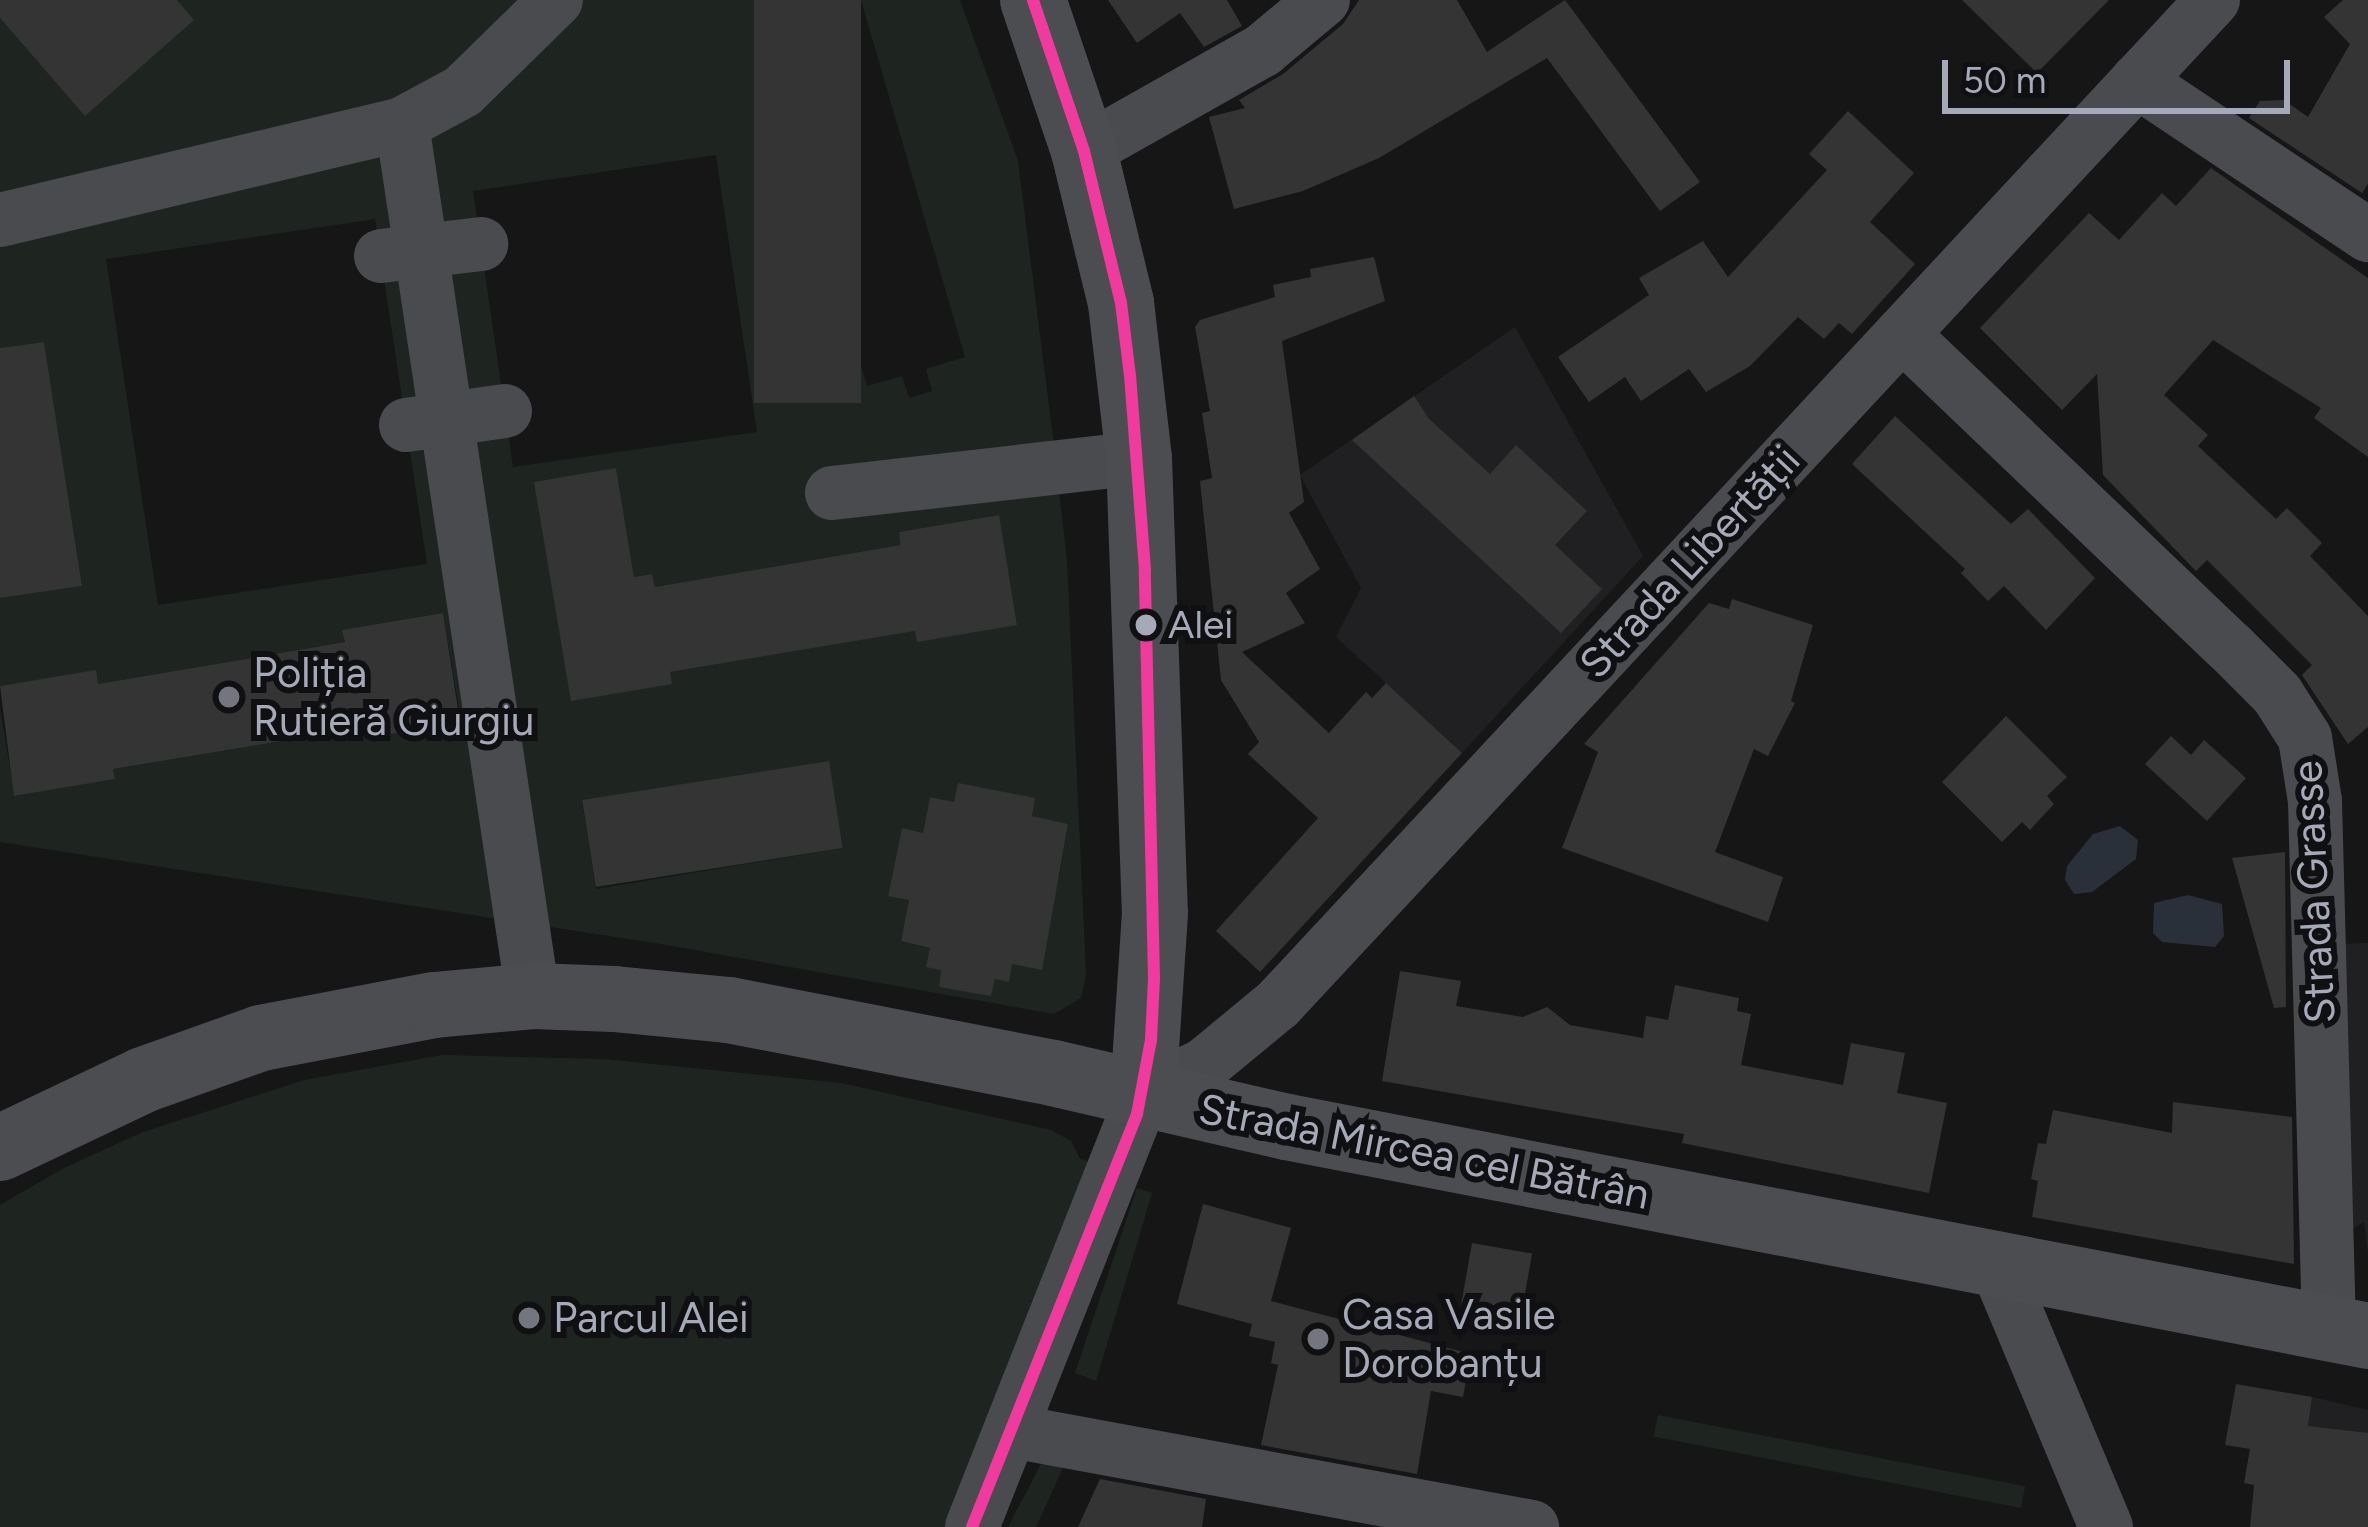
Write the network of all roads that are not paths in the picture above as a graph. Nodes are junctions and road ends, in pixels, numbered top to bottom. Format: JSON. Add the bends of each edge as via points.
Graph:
{"nodes":[{"id":1,"x":556,"y":0,"type":"edge"},
{"id":2,"x":1033,"y":0,"type":"edge"},
{"id":3,"x":1323,"y":0,"type":"edge"},
{"id":4,"x":2212,"y":0,"type":"edge"},
{"id":5,"x":2137,"y":81,"type":"junction"},
{"id":6,"x":402,"y":124,"type":"junction"},
{"id":7,"x":1084,"y":151,"type":"junction"},
{"id":8,"x":0,"y":220,"type":"edge"},
{"id":9,"x":2368,"y":235,"type":"edge"},
{"id":10,"x":481,"y":244,"type":"dead end"},
{"id":11,"x":400,"y":254,"type":"junction"},
{"id":12,"x":1902,"y":334,"type":"junction"},
{"id":13,"x":505,"y":411,"type":"dead end"},
{"id":14,"x":426,"y":422,"type":"junction"},
{"id":15,"x":1139,"y":458,"type":"junction"},
{"id":16,"x":832,"y":493,"type":"dead end"},
{"id":17,"x":533,"y":996,"type":"junction"},
{"id":18,"x":1143,"y":1095,"type":"junction"},
{"id":19,"x":0,"y":1148,"type":"edge"},
{"id":20,"x":1996,"y":1264,"type":"junction"},
{"id":21,"x":2349,"y":1332,"type":"edge"},
{"id":22,"x":1012,"y":1431,"type":"junction"},
{"id":23,"x":972,"y":1527,"type":"edge"},
{"id":24,"x":1532,"y":1527,"type":"edge"},
{"id":25,"x":2106,"y":1527,"type":"edge"}],
"edges":[{"from":1,"to":6,"type":"street","via":[[463,91]]},
{"from":2,"to":7,"type":"main road"},
{"from":3,"to":7,"type":"street","via":[[1263,50]]},
{"from":4,"to":5,"type":"street","name":"Strada Libertății"},
{"from":5,"to":9,"type":"street"},
{"from":5,"to":12,"type":"street","name":"Strada Libertății"},
{"from":6,"to":8,"type":"street"},
{"from":6,"to":11,"type":"street"},
{"from":7,"to":15,"type":"main road","via":[[1121,303]]},
{"from":10,"to":11,"type":"street"},
{"from":11,"to":14,"type":"street"},
{"from":12,"to":18,"type":"street","name":"Strada Libertății","via":[[1278,1004],[1204,1065]]},
{"from":12,"to":21,"type":"street","name":"Strada Grasse","via":[[2230,646],[2277,694],[2305,738]]},
{"from":13,"to":14,"type":"street"},
{"from":14,"to":17,"type":"street"},
{"from":15,"to":16,"type":"street"},
{"from":15,"to":18,"type":"main road","via":[[1155,913]]},
{"from":17,"to":18,"type":"main road","name":"Strada Mircea cel Bătrân","via":[[729,1010]]},
{"from":17,"to":19,"type":"main road","name":"Strada Mircea cel Bătrân","via":[[434,1005],[261,1038],[143,1080]]},
{"from":18,"to":20,"type":"main road","name":"Strada Mircea cel Bătrân"},
{"from":18,"to":22,"type":"street"},
{"from":20,"to":21,"type":"main road","name":"Strada Mircea cel Bătrân"},
{"from":20,"to":25,"type":"street"},
{"from":22,"to":23,"type":"street"},
{"from":22,"to":24,"type":"street"}]}
